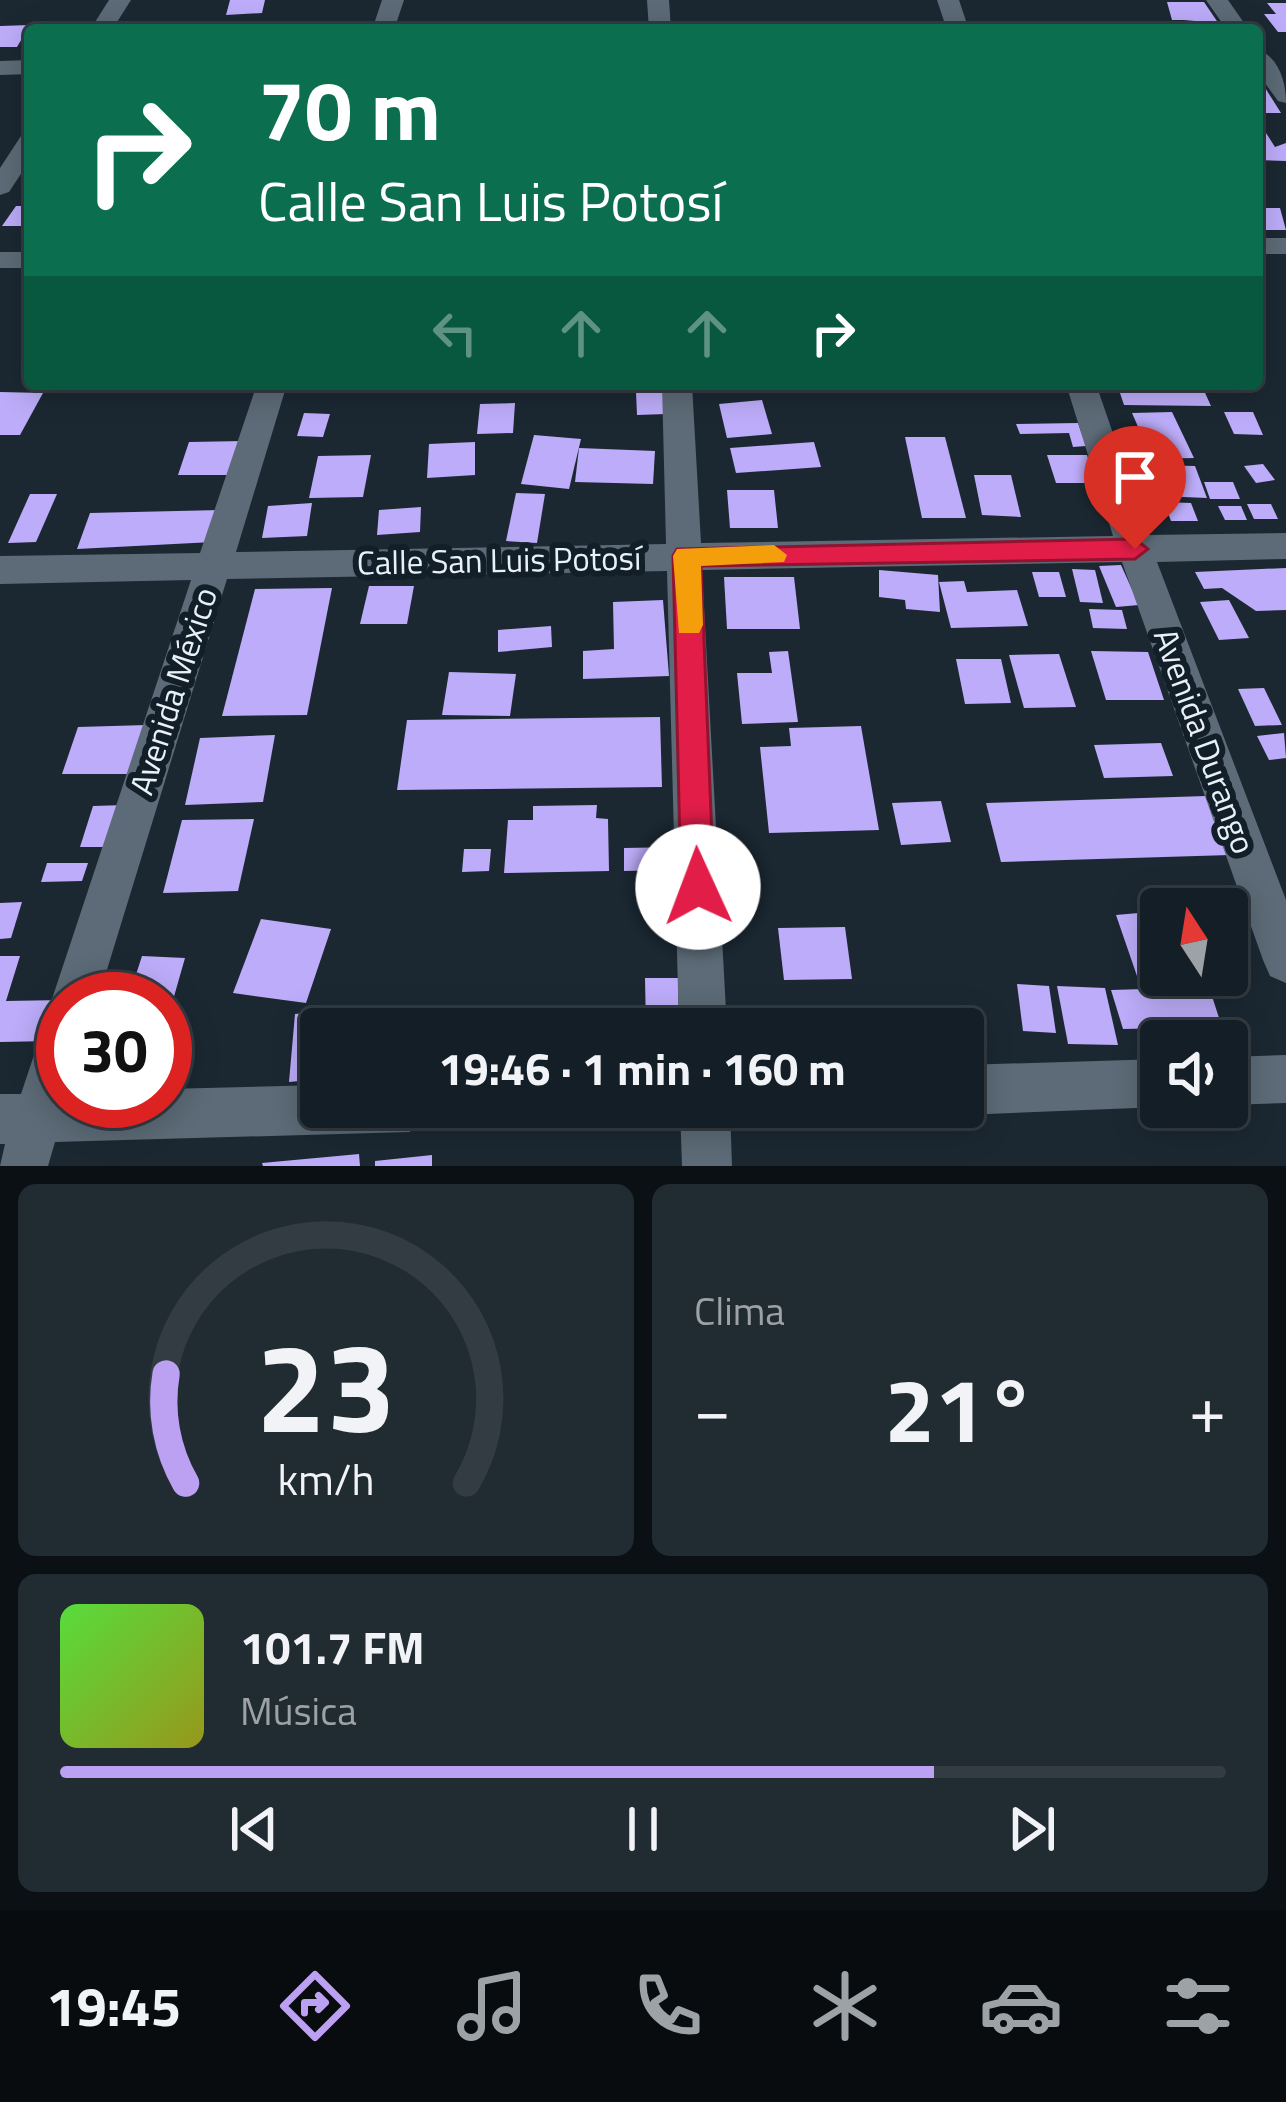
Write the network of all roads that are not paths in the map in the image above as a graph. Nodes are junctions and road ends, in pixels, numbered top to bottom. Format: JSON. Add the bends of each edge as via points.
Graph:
{"nodes":[{"id":1,"x":1263,"y":63,"type":"edge"},
{"id":2,"x":1286,"y":96,"type":"edge"},
{"id":3,"x":24,"y":150,"type":"edge"},
{"id":4,"x":0,"y":187,"type":"edge"},
{"id":5,"x":270,"y":390,"type":"edge"},
{"id":6,"x":677,"y":390,"type":"edge"},
{"id":7,"x":1083,"y":390,"type":"edge"},
{"id":8,"x":1286,"y":546,"type":"edge"},
{"id":9,"x":1135,"y":549,"type":"junction"},
{"id":10,"x":687,"y":556,"type":"junction"},
{"id":11,"x":213,"y":566,"type":"junction"},
{"id":12,"x":0,"y":570,"type":"edge"},
{"id":13,"x":1286,"y":960,"type":"edge"},
{"id":14,"x":84,"y":972,"type":"edge"},
{"id":15,"x":702,"y":1008,"type":"edge"},
{"id":16,"x":1286,"y":1079,"type":"edge"},
{"id":17,"x":1248,"y":1080,"type":"edge"},
{"id":18,"x":1140,"y":1084,"type":"edge"},
{"id":19,"x":36,"y":1086,"type":"edge"},
{"id":20,"x":984,"y":1089,"type":"edge"},
{"id":21,"x":300,"y":1110,"type":"edge"},
{"id":22,"x":18,"y":1119,"type":"edge"},
{"id":23,"x":706,"y":1128,"type":"edge"},
{"id":24,"x":23,"y":1166,"type":"edge"},
{"id":25,"x":707,"y":1166,"type":"edge"}],
"edges":[{"from":1,"to":2,"type":"street"},
{"from":3,"to":4,"type":"street"},
{"from":5,"to":11,"type":"street","name":"Avenida México"},
{"from":6,"to":10,"type":"street"},
{"from":7,"to":9,"type":"street","name":"Avenida Durango"},
{"from":8,"to":9,"type":"street","name":"Calle San Luis Potosí"},
{"from":9,"to":10,"type":"street","name":"Calle San Luis Potosí"},
{"from":9,"to":13,"type":"street","name":"Avenida Durango"},
{"from":10,"to":11,"type":"street","name":"Calle San Luis Potosí"},
{"from":10,"to":15,"type":"street"},
{"from":11,"to":12,"type":"street","name":"Calle San Luis Potosí"},
{"from":11,"to":14,"type":"street","name":"Avenida México"},
{"from":16,"to":17,"type":"street"},
{"from":18,"to":20,"type":"street"},
{"from":19,"to":22,"type":"street"},
{"from":21,"to":22,"type":"street"},
{"from":22,"to":24,"type":"street"},
{"from":23,"to":25,"type":"street"}]}
